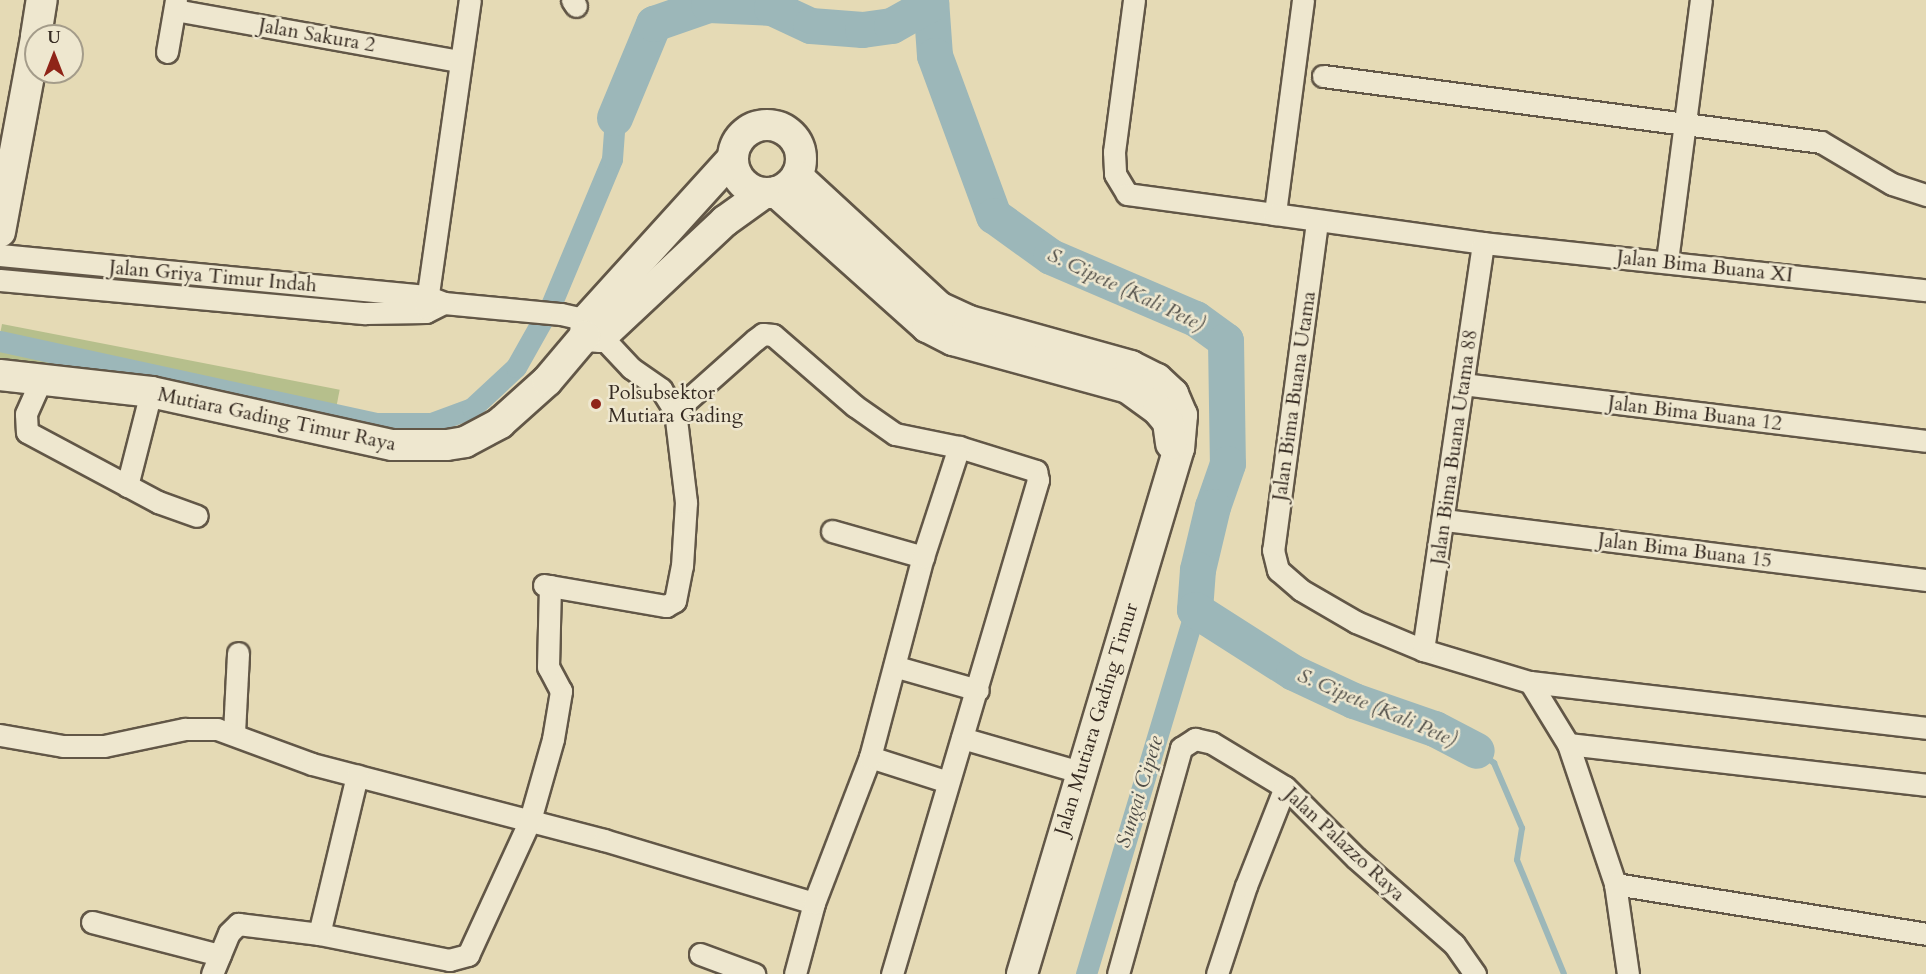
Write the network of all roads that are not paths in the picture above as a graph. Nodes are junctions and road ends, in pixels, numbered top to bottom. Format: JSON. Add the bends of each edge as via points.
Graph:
{"nodes":[{"id":1,"x":42,"y":0,"type":"edge"},
{"id":2,"x":470,"y":0,"type":"edge"},
{"id":3,"x":1134,"y":0,"type":"edge"},
{"id":4,"x":1303,"y":0,"type":"edge"},
{"id":5,"x":1701,"y":0,"type":"edge"},
{"id":6,"x":175,"y":5,"type":"edge"},
{"id":7,"x":38,"y":24,"type":"edge"},
{"id":8,"x":167,"y":52,"type":"dead end"},
{"id":9,"x":459,"y":61,"type":"junction"},
{"id":10,"x":1323,"y":76,"type":"dead end"},
{"id":11,"x":27,"y":84,"type":"edge"},
{"id":12,"x":1684,"y":126,"type":"junction"},
{"id":13,"x":732,"y":159,"type":"junction"},
{"id":14,"x":779,"y":187,"type":"junction"},
{"id":15,"x":1926,"y":195,"type":"edge"},
{"id":16,"x":1275,"y":214,"type":"junction"},
{"id":17,"x":2,"y":217,"type":"edge"},
{"id":18,"x":1317,"y":222,"type":"junction"},
{"id":19,"x":1483,"y":243,"type":"junction"},
{"id":20,"x":0,"y":255,"type":"edge"},
{"id":21,"x":1667,"y":261,"type":"junction"},
{"id":22,"x":210,"y":277,"type":"junction"},
{"id":23,"x":0,"y":280,"type":"edge"},
{"id":24,"x":1926,"y":290,"type":"edge"},
{"id":25,"x":209,"y":300,"type":"junction"},
{"id":26,"x":432,"y":304,"type":"junction"},
{"id":27,"x":583,"y":327,"type":"junction"},
{"id":28,"x":0,"y":375,"type":"edge"},
{"id":29,"x":41,"y":380,"type":"junction"},
{"id":30,"x":1463,"y":384,"type":"junction"},
{"id":31,"x":151,"y":392,"type":"junction"},
{"id":32,"x":675,"y":411,"type":"junction"},
{"id":33,"x":1926,"y":441,"type":"edge"},
{"id":34,"x":959,"y":447,"type":"junction"},
{"id":35,"x":127,"y":486,"type":"junction"},
{"id":36,"x":196,"y":516,"type":"dead end"},
{"id":37,"x":1444,"y":520,"type":"junction"},
{"id":38,"x":832,"y":531,"type":"dead end"},
{"id":39,"x":923,"y":557,"type":"junction"},
{"id":40,"x":1926,"y":580,"type":"edge"},
{"id":41,"x":1423,"y":650,"type":"junction"},
{"id":42,"x":238,"y":653,"type":"dead end"},
{"id":43,"x":897,"y":667,"type":"junction"},
{"id":44,"x":1530,"y":682,"type":"junction"},
{"id":45,"x":978,"y":690,"type":"junction"},
{"id":46,"x":1926,"y":728,"type":"edge"},
{"id":47,"x":234,"y":733,"type":"junction"},
{"id":48,"x":0,"y":735,"type":"edge"},
{"id":49,"x":962,"y":738,"type":"junction"},
{"id":50,"x":1568,"y":744,"type":"junction"},
{"id":51,"x":870,"y":757,"type":"junction"},
{"id":52,"x":1080,"y":772,"type":"junction"},
{"id":53,"x":357,"y":776,"type":"junction"},
{"id":54,"x":948,"y":782,"type":"junction"},
{"id":55,"x":1926,"y":785,"type":"edge"},
{"id":56,"x":1286,"y":787,"type":"junction"},
{"id":57,"x":530,"y":820,"type":"junction"},
{"id":58,"x":1615,"y":884,"type":"junction"},
{"id":59,"x":814,"y":903,"type":"junction"},
{"id":60,"x":92,"y":922,"type":"dead end"},
{"id":61,"x":319,"y":934,"type":"junction"},
{"id":62,"x":1926,"y":934,"type":"edge"},
{"id":63,"x":700,"y":954,"type":"dead end"},
{"id":64,"x":216,"y":965,"type":"edge"},
{"id":65,"x":465,"y":966,"type":"edge"},
{"id":66,"x":754,"y":974,"type":"edge"},
{"id":67,"x":795,"y":974,"type":"edge"},
{"id":68,"x":892,"y":974,"type":"edge"},
{"id":69,"x":1022,"y":974,"type":"edge"},
{"id":70,"x":1118,"y":974,"type":"edge"},
{"id":71,"x":1217,"y":974,"type":"edge"},
{"id":72,"x":1475,"y":974,"type":"edge"},
{"id":73,"x":1628,"y":974,"type":"edge"}],
"edges":[{"from":1,"to":7,"type":"main road"},
{"from":2,"to":9,"type":"street"},
{"from":3,"to":16,"type":"street","via":[[1114,152],[1115,174],[1127,194]]},
{"from":4,"to":16,"type":"street"},
{"from":5,"to":12,"type":"street"},
{"from":6,"to":8,"type":"street"},
{"from":6,"to":9,"type":"street","name":"Jalan Sakura 2"},
{"from":9,"to":26,"type":"street"},
{"from":10,"to":12,"type":"street"},
{"from":11,"to":17,"type":"main road"},
{"from":12,"to":15,"type":"street","via":[[1821,142],[1892,184]]},
{"from":12,"to":21,"type":"street"},
{"from":13,"to":14,"type":"main road","via":[[742,182]]},
{"from":13,"to":14,"type":"main road","via":[[737,141],[751,128],[780,127],[799,148]]},
{"from":13,"to":27,"type":"main road"},
{"from":14,"to":27,"type":"main road","via":[[725,221]]},
{"from":14,"to":52,"type":"main road","name":"Jalan Mutiara Gading Timur","via":[[937,334],[1102,378],[1147,399],[1168,422],[1172,465]]},
{"from":16,"to":18,"type":"street"},
{"from":18,"to":19,"type":"street"},
{"from":18,"to":41,"type":"street","name":"Jalan Bima Buana Utama","via":[[1273,550],[1278,570],[1301,590],[1356,622]]},
{"from":19,"to":21,"type":"street","name":"Jalan Bima Buana XI"},
{"from":19,"to":30,"type":"street","name":"Jalan Bima Buana Utama 88"},
{"from":20,"to":22,"type":"street","name":"Jalan Griya Timur Indah"},
{"from":21,"to":24,"type":"street","name":"Jalan Bima Buana XI"},
{"from":22,"to":25,"type":"street"},
{"from":22,"to":26,"type":"street","name":"Jalan Griya Timur Indah"},
{"from":23,"to":25,"type":"street","name":"Jalan Griya Timur Indah"},
{"from":25,"to":26,"type":"street","name":"Jalan Griya Timur Indah","via":[[366,313]]},
{"from":26,"to":27,"type":"street","name":"Jalan Griya Timur Indah","via":[[509,310]]},
{"from":27,"to":31,"type":"main road","name":"Mutiara Gading Timur Raya","via":[[547,381],[500,423],[465,442],[447,445],[392,445]]},
{"from":27,"to":32,"type":"street","via":[[661,389]]},
{"from":28,"to":29,"type":"main road","name":"Mutiara Gading Timur Raya"},
{"from":29,"to":31,"type":"main road","name":"Mutiara Gading Timur Raya"},
{"from":29,"to":35,"type":"street","via":[[24,423],[27,432]]},
{"from":30,"to":33,"type":"street","name":"Jalan Bima Buana 12"},
{"from":30,"to":37,"type":"street","name":"Jalan Bima Buana Utama 88"},
{"from":31,"to":35,"type":"street"},
{"from":32,"to":34,"type":"street","via":[[755,340],[763,334],[773,335],[855,406],[895,434]]},
{"from":32,"to":57,"type":"street","via":[[686,502],[682,566],[675,601],[666,606],[547,585],[548,667],[561,691],[553,739]]},
{"from":34,"to":39,"type":"street"},
{"from":34,"to":45,"type":"street","via":[[1036,471],[1038,475]]},
{"from":35,"to":36,"type":"street"},
{"from":37,"to":40,"type":"street","name":"Jalan Bima Buana 15"},
{"from":37,"to":41,"type":"street","name":"Jalan Bima Buana Utama 88"},
{"from":38,"to":39,"type":"street"},
{"from":39,"to":43,"type":"street"},
{"from":41,"to":44,"type":"street","name":"Jalan Bima Buana Utama"},
{"from":42,"to":47,"type":"street"},
{"from":43,"to":45,"type":"street"},
{"from":43,"to":51,"type":"street"},
{"from":44,"to":46,"type":"street","name":"Jalan Bima Buana Utama"},
{"from":44,"to":50,"type":"street"},
{"from":45,"to":49,"type":"street"},
{"from":47,"to":48,"type":"street","via":[[185,729],[104,746],[63,746]]},
{"from":47,"to":53,"type":"street","via":[[258,747]]},
{"from":49,"to":52,"type":"street"},
{"from":49,"to":54,"type":"street"},
{"from":50,"to":55,"type":"street"},
{"from":50,"to":58,"type":"street"},
{"from":51,"to":54,"type":"street"},
{"from":51,"to":59,"type":"street"},
{"from":52,"to":69,"type":"main road","name":"Jalan Mutiara Gading Timur"},
{"from":53,"to":57,"type":"street"},
{"from":53,"to":61,"type":"street"},
{"from":54,"to":68,"type":"street"},
{"from":56,"to":70,"type":"street","name":"Jalan Palazzo Raya","via":[[1203,739],[1188,741],[1181,748]]},
{"from":56,"to":71,"type":"street","via":[[1246,886]]},
{"from":56,"to":72,"type":"street","name":"Jalan Palazzo Raya","via":[[1356,858],[1454,944]]},
{"from":57,"to":59,"type":"street"},
{"from":57,"to":65,"type":"street"},
{"from":58,"to":62,"type":"street"},
{"from":58,"to":73,"type":"street"},
{"from":59,"to":67,"type":"street"},
{"from":60,"to":64,"type":"street"},
{"from":61,"to":64,"type":"street","via":[[238,924],[231,929]]},
{"from":61,"to":65,"type":"street"},
{"from":63,"to":66,"type":"street"}]}
